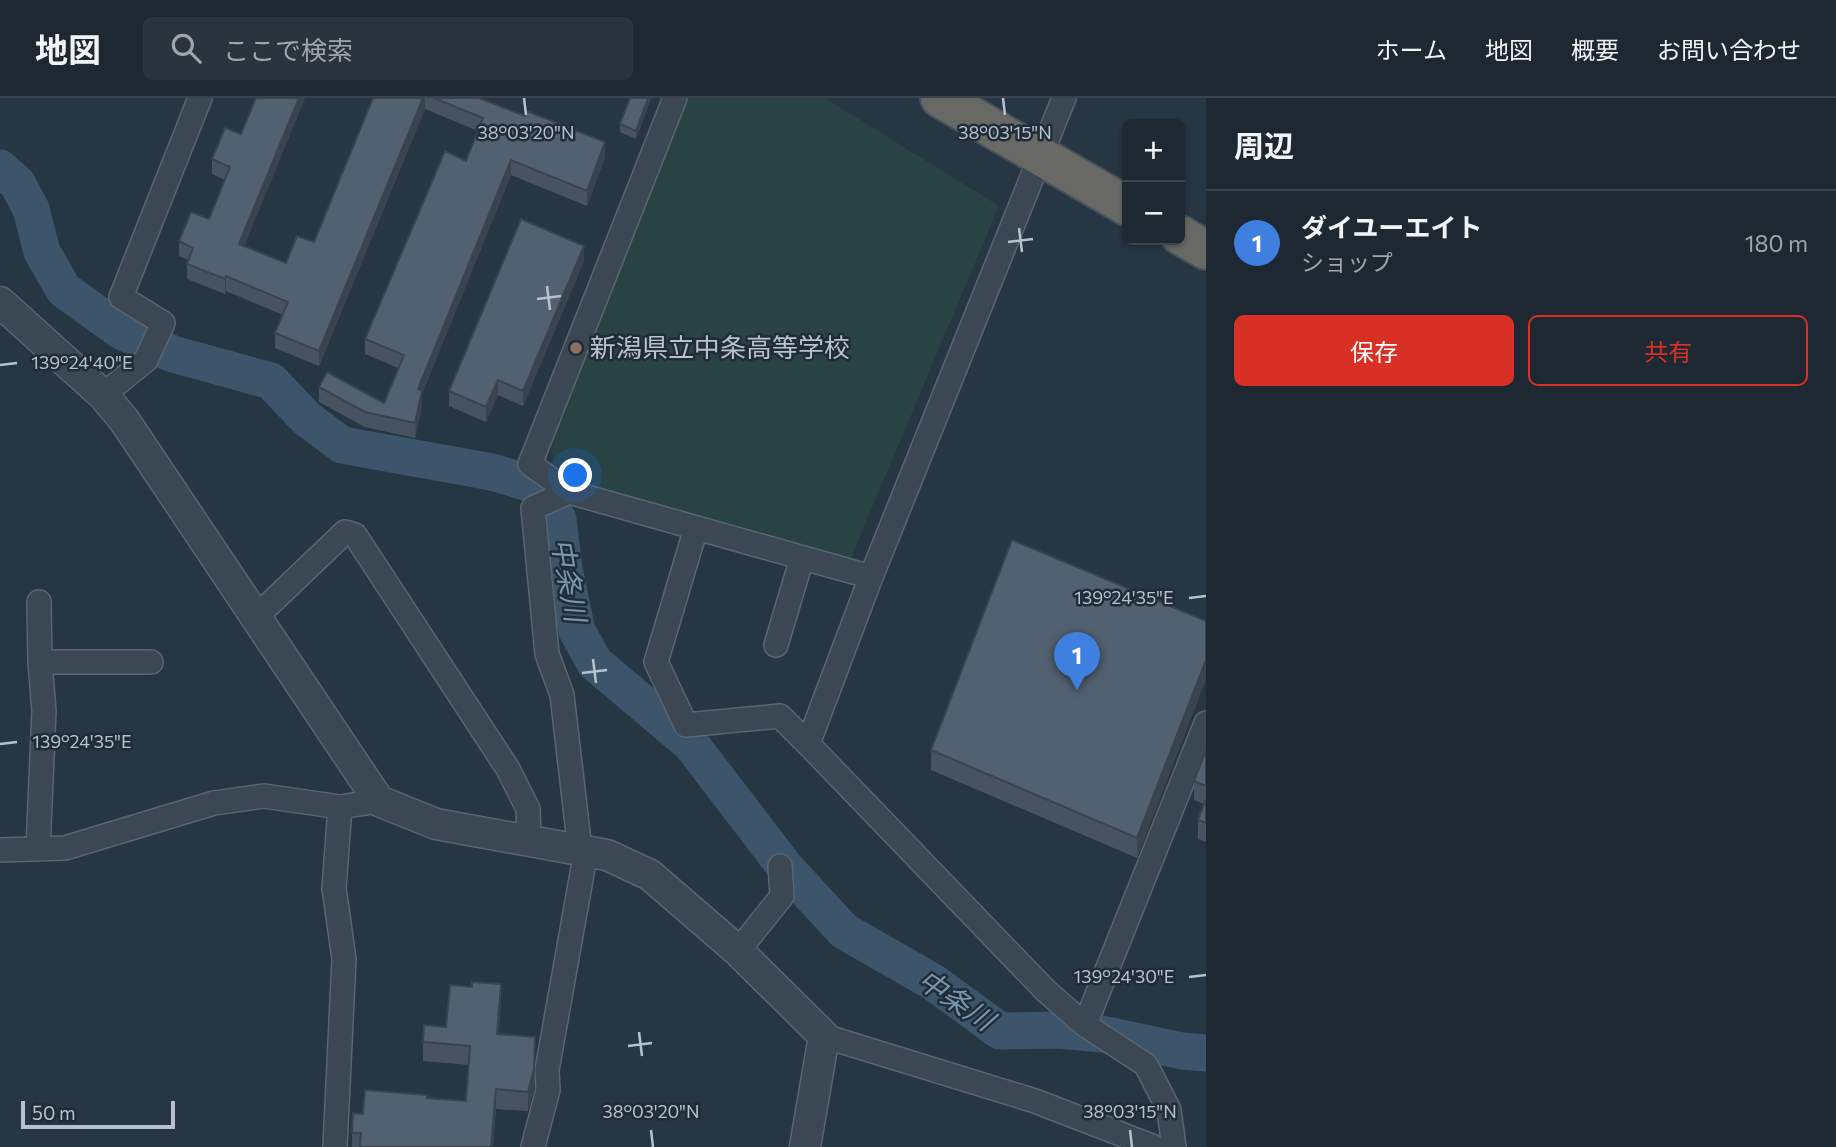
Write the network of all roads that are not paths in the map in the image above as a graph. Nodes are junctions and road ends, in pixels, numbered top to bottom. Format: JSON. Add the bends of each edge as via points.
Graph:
{"nodes":[{"id":1,"x":200,"y":98,"type":"edge"},
{"id":2,"x":675,"y":98,"type":"edge"},
{"id":3,"x":940,"y":98,"type":"edge"},
{"id":4,"x":1064,"y":98,"type":"edge"},
{"id":5,"x":1042,"y":158,"type":"junction"},
{"id":6,"x":1122,"y":203,"type":"edge"},
{"id":7,"x":1185,"y":238,"type":"edge"},
{"id":8,"x":1206,"y":250,"type":"edge"},
{"id":9,"x":0,"y":302,"type":"edge"},
{"id":10,"x":103,"y":395,"type":"junction"},
{"id":11,"x":569,"y":492,"type":"junction"},
{"id":12,"x":696,"y":528,"type":"junction"},
{"id":13,"x":802,"y":558,"type":"junction"},
{"id":14,"x":871,"y":578,"type":"junction"},
{"id":15,"x":39,"y":602,"type":"dead end"},
{"id":16,"x":256,"y":617,"type":"junction"},
{"id":17,"x":776,"y":645,"type":"dead end"},
{"id":18,"x":40,"y":662,"type":"junction"},
{"id":19,"x":151,"y":662,"type":"dead end"},
{"id":20,"x":1206,"y":723,"type":"edge"},
{"id":21,"x":808,"y":744,"type":"junction"},
{"id":22,"x":379,"y":801,"type":"junction"},
{"id":23,"x":340,"y":807,"type":"junction"},
{"id":24,"x":529,"y":841,"type":"junction"},
{"id":25,"x":38,"y":849,"type":"junction"},
{"id":26,"x":0,"y":850,"type":"edge"},
{"id":27,"x":583,"y":850,"type":"junction"},
{"id":28,"x":780,"y":866,"type":"dead end"},
{"id":29,"x":738,"y":951,"type":"junction"},
{"id":30,"x":1086,"y":1025,"type":"junction"},
{"id":31,"x":824,"y":1036,"type":"junction"},
{"id":32,"x":335,"y":1147,"type":"edge"},
{"id":33,"x":533,"y":1147,"type":"edge"},
{"id":34,"x":805,"y":1147,"type":"edge"},
{"id":35,"x":1154,"y":1147,"type":"edge"},
{"id":36,"x":1174,"y":1147,"type":"edge"}],
"edges":[{"from":1,"to":10,"type":"street","via":[[121,297],[163,323],[146,360]]},
{"from":2,"to":11,"type":"street","via":[[530,464]]},
{"from":3,"to":5,"type":"highway"},
{"from":4,"to":5,"type":"street"},
{"from":5,"to":6,"type":"highway"},
{"from":5,"to":14,"type":"street"},
{"from":7,"to":8,"type":"highway"},
{"from":9,"to":10,"type":"street"},
{"from":10,"to":16,"type":"street"},
{"from":11,"to":12,"type":"street"},
{"from":11,"to":27,"type":"street","via":[[533,508],[547,654],[562,695]]},
{"from":12,"to":13,"type":"street"},
{"from":12,"to":21,"type":"street","via":[[656,662],[686,725],[780,716]]},
{"from":13,"to":14,"type":"street"},
{"from":13,"to":17,"type":"street"},
{"from":14,"to":21,"type":"street"},
{"from":15,"to":18,"type":"street"},
{"from":16,"to":22,"type":"street"},
{"from":16,"to":24,"type":"street","via":[[345,533],[355,535],[508,769],[528,809]]},
{"from":18,"to":19,"type":"street"},
{"from":18,"to":25,"type":"street","via":[[44,711]]},
{"from":20,"to":30,"type":"street"},
{"from":21,"to":30,"type":"street","via":[[1046,991]]},
{"from":22,"to":23,"type":"street"},
{"from":22,"to":24,"type":"street","via":[[436,824]]},
{"from":23,"to":25,"type":"street","via":[[264,796],[214,803],[65,848]]},
{"from":23,"to":32,"type":"street","via":[[334,888],[344,959]]},
{"from":24,"to":27,"type":"street"},
{"from":25,"to":26,"type":"street"},
{"from":27,"to":29,"type":"street","via":[[607,855],[650,875]]},
{"from":27,"to":33,"type":"street","via":[[547,1070],[548,1090]]},
{"from":28,"to":29,"type":"street","via":[[782,896]]},
{"from":29,"to":31,"type":"street"},
{"from":30,"to":36,"type":"street","via":[[1146,1065],[1169,1110]]},
{"from":31,"to":34,"type":"street"},
{"from":31,"to":35,"type":"street","via":[[1035,1101]]}]}
